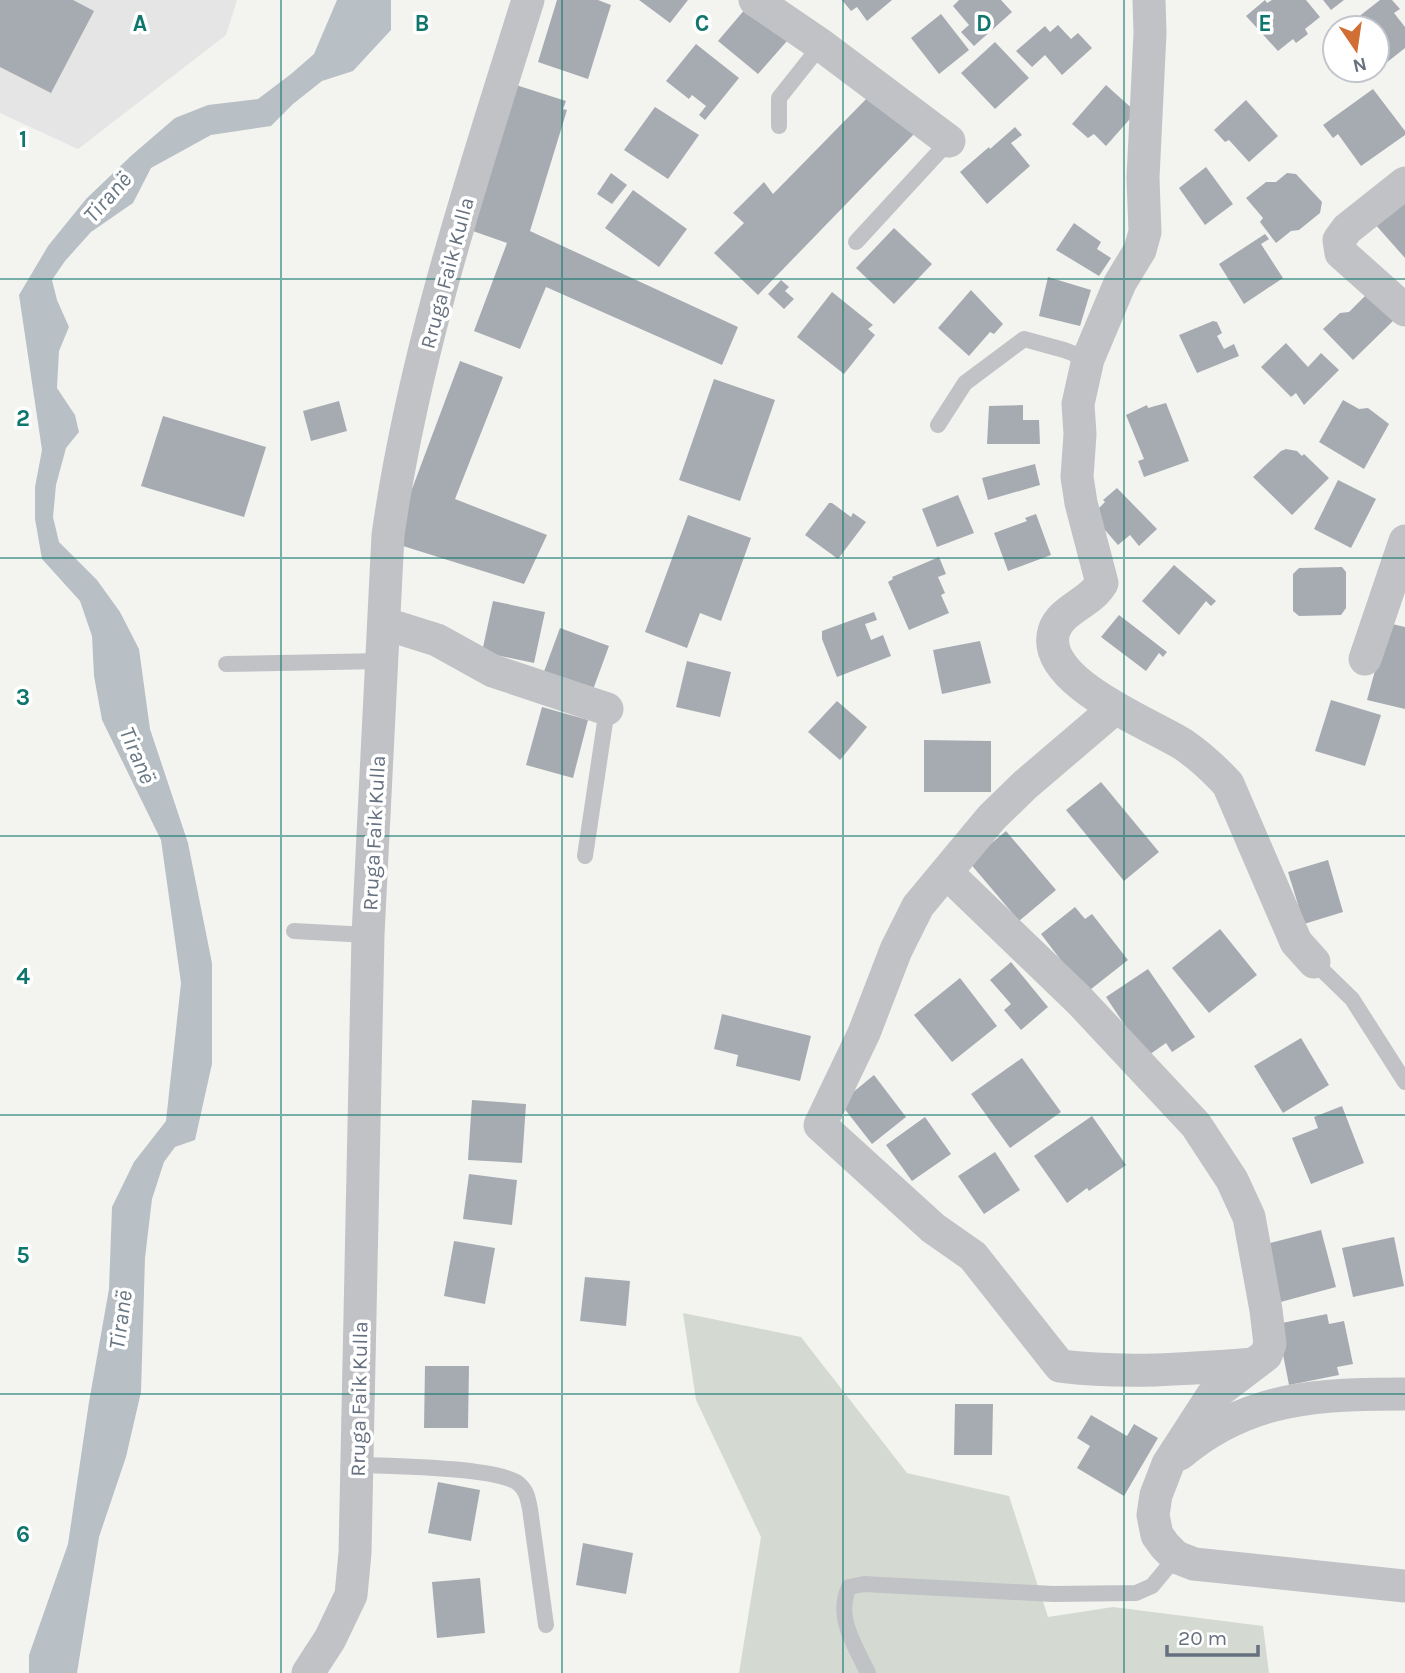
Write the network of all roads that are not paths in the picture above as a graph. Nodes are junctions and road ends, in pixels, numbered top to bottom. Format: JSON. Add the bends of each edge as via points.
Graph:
{"nodes":[{"id":1,"x":528,"y":0,"type":"edge"},
{"id":2,"x":755,"y":0,"type":"edge"},
{"id":3,"x":1149,"y":0,"type":"edge"},
{"id":4,"x":821,"y":46,"type":"junction"},
{"id":5,"x":779,"y":126,"type":"dead end"},
{"id":6,"x":949,"y":141,"type":"joint"},
{"id":7,"x":1405,"y":183,"type":"edge"},
{"id":8,"x":856,"y":242,"type":"dead end"},
{"id":9,"x":1405,"y":310,"type":"edge"},
{"id":10,"x":1088,"y":359,"type":"junction"},
{"id":11,"x":938,"y":425,"type":"dead end"},
{"id":12,"x":1405,"y":541,"type":"edge"},
{"id":13,"x":386,"y":624,"type":"junction"},
{"id":14,"x":1365,"y":659,"type":"dead end"},
{"id":15,"x":383,"y":661,"type":"junction"},
{"id":16,"x":226,"y":664,"type":"dead end"},
{"id":17,"x":607,"y":709,"type":"joint"},
{"id":18,"x":1114,"y":709,"type":"junction"},
{"id":19,"x":585,"y":856,"type":"dead end"},
{"id":20,"x":947,"y":873,"type":"junction"},
{"id":21,"x":293,"y":931,"type":"dead end"},
{"id":22,"x":368,"y":935,"type":"junction"},
{"id":23,"x":1314,"y":962,"type":"joint"},
{"id":24,"x":1405,"y":1082,"type":"edge"},
{"id":25,"x":1255,"y":1364,"type":"junction"},
{"id":26,"x":1405,"y":1394,"type":"edge"},
{"id":27,"x":1168,"y":1464,"type":"junction"},
{"id":28,"x":358,"y":1465,"type":"junction"},
{"id":29,"x":1176,"y":1557,"type":"junction"},
{"id":30,"x":1405,"y":1586,"type":"edge"},
{"id":31,"x":546,"y":1625,"type":"dead end"},
{"id":32,"x":309,"y":1673,"type":"edge"},
{"id":33,"x":868,"y":1673,"type":"edge"}],
"edges":[{"from":1,"to":13,"type":"street","name":"Rruga Faik Kulla","via":[[448,261],[411,406],[388,535]]},
{"from":2,"to":4,"type":"street"},
{"from":3,"to":10,"type":"street","via":[[1145,232]]},
{"from":4,"to":5,"type":"lane","via":[[779,98]]},
{"from":4,"to":6,"type":"street"},
{"from":6,"to":8,"type":"lane"},
{"from":7,"to":9,"type":"street","via":[[1339,240],[1341,253]]},
{"from":10,"to":11,"type":"lane","via":[[1024,340],[965,383]]},
{"from":10,"to":18,"type":"street","via":[[1077,404],[1077,477],[1102,583],[1096,594],[1065,615],[1052,640],[1056,655],[1077,682]]},
{"from":12,"to":14,"type":"street"},
{"from":13,"to":15,"type":"street","name":"Rruga Faik Kulla"},
{"from":13,"to":17,"type":"street","via":[[436,640],[493,671]]},
{"from":15,"to":16,"type":"lane"},
{"from":15,"to":22,"type":"street","name":"Rruga Faik Kulla"},
{"from":17,"to":19,"type":"lane"},
{"from":18,"to":20,"type":"street","via":[[992,817]]},
{"from":18,"to":23,"type":"street","via":[[1184,746],[1228,784],[1296,942]]},
{"from":20,"to":25,"type":"street","via":[[1080,1001],[1196,1125],[1232,1180],[1249,1217],[1266,1310],[1270,1344]]},
{"from":20,"to":25,"type":"street","via":[[918,905],[820,1125],[933,1228],[972,1256],[1060,1366],[1146,1371]]},
{"from":21,"to":22,"type":"lane"},
{"from":22,"to":28,"type":"street","name":"Rruga Faik Kulla"},
{"from":23,"to":24,"type":"lane","via":[[1352,999]]},
{"from":25,"to":27,"type":"street","via":[[1212,1396]]},
{"from":26,"to":27,"type":"street","via":[[1262,1406],[1195,1441]]},
{"from":27,"to":29,"type":"street","via":[[1153,1515],[1157,1535]]},
{"from":28,"to":31,"type":"lane","via":[[461,1470],[517,1482],[530,1509]]},
{"from":28,"to":32,"type":"street","name":"Rruga Faik Kulla","via":[[351,1595]]},
{"from":29,"to":30,"type":"street","via":[[1194,1564]]},
{"from":29,"to":33,"type":"lane","via":[[1152,1586],[1136,1593],[849,1587],[843,1619]]}]}
